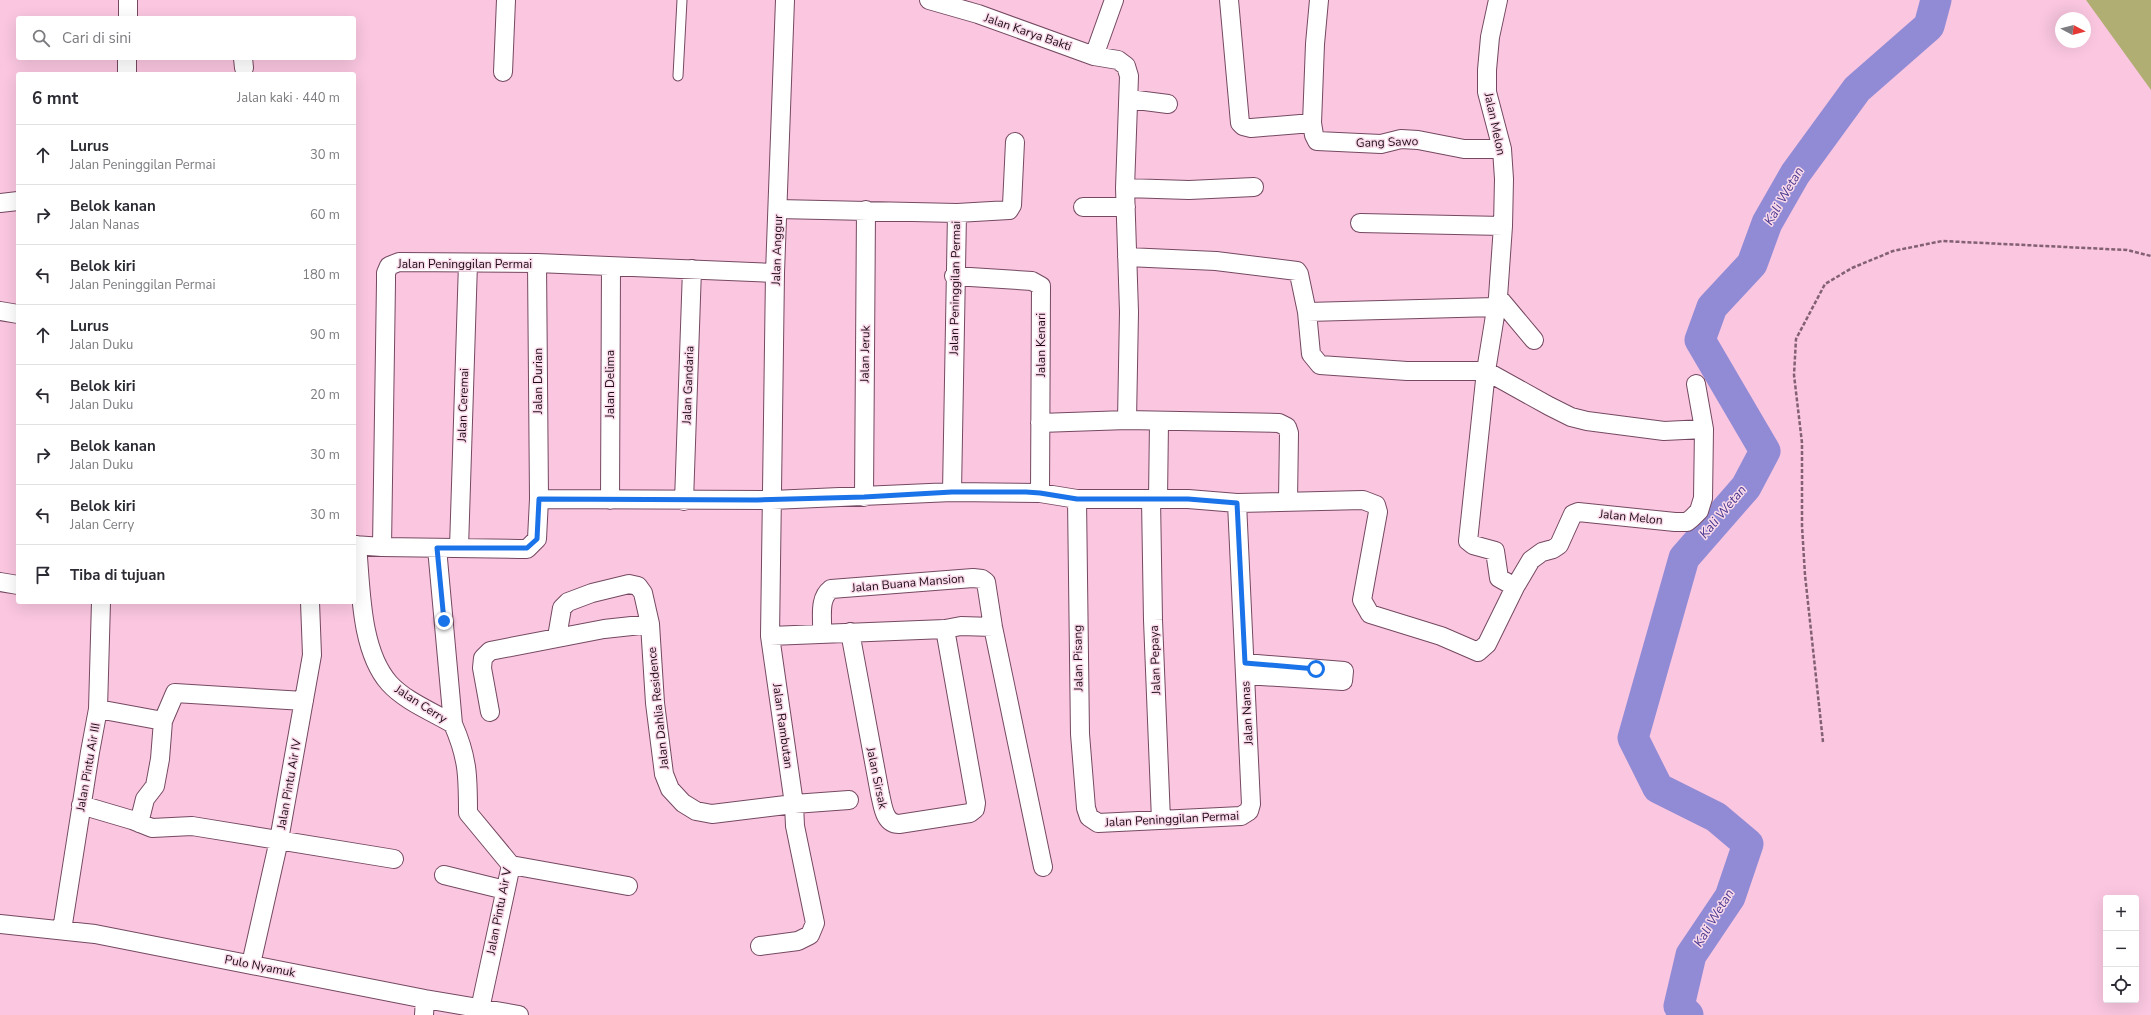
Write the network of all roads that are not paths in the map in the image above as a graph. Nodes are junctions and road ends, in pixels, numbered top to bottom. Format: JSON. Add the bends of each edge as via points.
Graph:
{"nodes":[{"id":1,"x":128,"y":0,"type":"edge"},
{"id":2,"x":506,"y":0,"type":"edge"},
{"id":3,"x":682,"y":0,"type":"edge"},
{"id":4,"x":785,"y":0,"type":"edge"},
{"id":5,"x":929,"y":0,"type":"edge"},
{"id":6,"x":1114,"y":0,"type":"edge"},
{"id":7,"x":1229,"y":0,"type":"edge"},
{"id":8,"x":1319,"y":0,"type":"edge"},
{"id":9,"x":1498,"y":0,"type":"edge"},
{"id":10,"x":128,"y":16,"type":"edge"},
{"id":11,"x":1094,"y":56,"type":"junction"},
{"id":12,"x":127,"y":60,"type":"edge"},
{"id":13,"x":127,"y":72,"type":"edge"},
{"id":14,"x":503,"y":72,"type":"dead end"},
{"id":15,"x":678,"y":76,"type":"dead end"},
{"id":16,"x":1129,"y":99,"type":"junction"},
{"id":17,"x":1168,"y":104,"type":"dead end"},
{"id":18,"x":1312,"y":123,"type":"junction"},
{"id":19,"x":1015,"y":142,"type":"dead end"},
{"id":20,"x":1502,"y":149,"type":"junction"},
{"id":21,"x":1254,"y":187,"type":"dead end"},
{"id":22,"x":1125,"y":188,"type":"junction"},
{"id":23,"x":16,"y":201,"type":"edge"},
{"id":24,"x":0,"y":203,"type":"edge"},
{"id":25,"x":1083,"y":207,"type":"dead end"},
{"id":26,"x":1126,"y":208,"type":"junction"},
{"id":27,"x":778,"y":209,"type":"junction"},
{"id":28,"x":866,"y":210,"type":"junction"},
{"id":29,"x":957,"y":214,"type":"junction"},
{"id":30,"x":1360,"y":223,"type":"dead end"},
{"id":31,"x":1503,"y":226,"type":"junction"},
{"id":32,"x":1127,"y":257,"type":"junction"},
{"id":33,"x":468,"y":263,"type":"junction"},
{"id":34,"x":537,"y":264,"type":"junction"},
{"id":35,"x":611,"y":267,"type":"junction"},
{"id":36,"x":692,"y":269,"type":"junction"},
{"id":37,"x":775,"y":273,"type":"junction"},
{"id":38,"x":954,"y":276,"type":"junction"},
{"id":39,"x":1497,"y":302,"type":"junction"},
{"id":40,"x":0,"y":311,"type":"edge"},
{"id":41,"x":1307,"y":312,"type":"junction"},
{"id":42,"x":16,"y":314,"type":"edge"},
{"id":43,"x":1534,"y":340,"type":"dead end"},
{"id":44,"x":1486,"y":371,"type":"junction"},
{"id":45,"x":1696,"y":384,"type":"dead end"},
{"id":46,"x":1127,"y":420,"type":"junction"},
{"id":47,"x":1159,"y":422,"type":"junction"},
{"id":48,"x":1040,"y":423,"type":"junction"},
{"id":49,"x":1704,"y":429,"type":"junction"},
{"id":50,"x":952,"y":492,"type":"junction"},
{"id":51,"x":1040,"y":493,"type":"junction"},
{"id":52,"x":864,"y":497,"type":"junction"},
{"id":53,"x":539,"y":499,"type":"junction"},
{"id":54,"x":1077,"y":499,"type":"junction"},
{"id":55,"x":1154,"y":499,"type":"junction"},
{"id":56,"x":610,"y":500,"type":"junction"},
{"id":57,"x":772,"y":500,"type":"junction"},
{"id":58,"x":684,"y":501,"type":"junction"},
{"id":59,"x":1288,"y":502,"type":"junction"},
{"id":60,"x":1237,"y":503,"type":"junction"},
{"id":61,"x":356,"y":545,"type":"edge"},
{"id":62,"x":382,"y":547,"type":"junction"},
{"id":63,"x":437,"y":548,"type":"junction"},
{"id":64,"x":459,"y":548,"type":"junction"},
{"id":65,"x":0,"y":582,"type":"edge"},
{"id":66,"x":16,"y":585,"type":"edge"},
{"id":67,"x":1515,"y":587,"type":"junction"},
{"id":68,"x":101,"y":604,"type":"edge"},
{"id":69,"x":310,"y":604,"type":"edge"},
{"id":70,"x":650,"y":624,"type":"junction"},
{"id":71,"x":993,"y":627,"type":"junction"},
{"id":72,"x":945,"y":629,"type":"junction"},
{"id":73,"x":850,"y":632,"type":"junction"},
{"id":74,"x":822,"y":633,"type":"junction"},
{"id":75,"x":770,"y":636,"type":"junction"},
{"id":76,"x":557,"y":637,"type":"junction"},
{"id":77,"x":304,"y":701,"type":"junction"},
{"id":78,"x":98,"y":709,"type":"junction"},
{"id":79,"x":490,"y":712,"type":"dead end"},
{"id":80,"x":163,"y":721,"type":"junction"},
{"id":81,"x":456,"y":729,"type":"junction"},
{"id":82,"x":849,"y":800,"type":"dead end"},
{"id":83,"x":794,"y":804,"type":"junction"},
{"id":84,"x":1251,"y":804,"type":"joint"},
{"id":85,"x":81,"y":805,"type":"junction"},
{"id":86,"x":1089,"y":816,"type":"joint"},
{"id":87,"x":1161,"y":820,"type":"junction"},
{"id":88,"x":139,"y":824,"type":"junction"},
{"id":89,"x":279,"y":840,"type":"junction"},
{"id":90,"x":394,"y":859,"type":"dead end"},
{"id":91,"x":511,"y":864,"type":"junction"},
{"id":92,"x":1043,"y":867,"type":"dead end"},
{"id":93,"x":444,"y":875,"type":"dead end"},
{"id":94,"x":628,"y":886,"type":"dead end"},
{"id":95,"x":505,"y":890,"type":"junction"},
{"id":96,"x":0,"y":924,"type":"edge"},
{"id":97,"x":62,"y":930,"type":"junction"},
{"id":98,"x":760,"y":946,"type":"dead end"},
{"id":99,"x":251,"y":964,"type":"junction"},
{"id":100,"x":424,"y":1007,"type":"edge"},
{"id":101,"x":480,"y":1009,"type":"junction"},
{"id":102,"x":519,"y":1015,"type":"edge"}],
"edges":[{"from":1,"to":10,"type":"street"},
{"from":2,"to":14,"type":"street"},
{"from":3,"to":15,"type":"lane"},
{"from":4,"to":27,"type":"street","name":"Jalan Anggur"},
{"from":5,"to":11,"type":"street","name":"Jalan Karya Bakti","via":[[978,14]]},
{"from":6,"to":11,"type":"street"},
{"from":7,"to":18,"type":"street","via":[[1240,123],[1251,128]]},
{"from":8,"to":18,"type":"street","name":"Gang Sawo"},
{"from":9,"to":20,"type":"street","name":"Jalan Melon","via":[[1490,37],[1487,92]]},
{"from":11,"to":16,"type":"street","name":"Jalan Karya Bakti","via":[[1118,60],[1126,66],[1129,76]]},
{"from":12,"to":13,"type":"street"},
{"from":16,"to":17,"type":"street"},
{"from":16,"to":22,"type":"street"},
{"from":18,"to":20,"type":"street","name":"Gang Sawo","via":[[1317,140],[1331,143],[1381,144],[1401,139],[1464,149]]},
{"from":19,"to":29,"type":"street","via":[[1012,206],[1009,210]]},
{"from":20,"to":31,"type":"street","name":"Jalan Melon"},
{"from":21,"to":22,"type":"street","via":[[1189,190]]},
{"from":22,"to":26,"type":"street"},
{"from":23,"to":24,"type":"street"},
{"from":25,"to":26,"type":"street"},
{"from":26,"to":32,"type":"street"},
{"from":27,"to":28,"type":"street","name":"Jalan Peninggilan Permai"},
{"from":27,"to":37,"type":"street","name":"Jalan Anggur"},
{"from":28,"to":29,"type":"street","name":"Jalan Peninggilan Permai"},
{"from":28,"to":52,"type":"street","name":"Jalan Jeruk"},
{"from":29,"to":38,"type":"street","name":"Jalan Peninggilan Permai"},
{"from":30,"to":31,"type":"street"},
{"from":31,"to":39,"type":"street","name":"Jalan Melon"},
{"from":32,"to":41,"type":"street","via":[[1216,261],[1294,270],[1299,274]]},
{"from":32,"to":46,"type":"street"},
{"from":33,"to":34,"type":"street","name":"Jalan Peninggilan Permai"},
{"from":33,"to":62,"type":"street","name":"Jalan Peninggilan Permai","via":[[400,262],[389,266],[386,273]]},
{"from":33,"to":64,"type":"street","name":"Jalan Ceremai"},
{"from":34,"to":35,"type":"street","name":"Jalan Peninggilan Permai"},
{"from":34,"to":53,"type":"street","name":"Jalan Durian"},
{"from":35,"to":36,"type":"street","name":"Jalan Peninggilan Permai"},
{"from":35,"to":56,"type":"street","name":"Jalan Delima"},
{"from":36,"to":37,"type":"street","name":"Jalan Peninggilan Permai"},
{"from":36,"to":58,"type":"street","name":"Jalan Gandaria"},
{"from":37,"to":57,"type":"street","name":"Jalan Anggur"},
{"from":38,"to":48,"type":"street","name":"Jalan Kenari","via":[[1032,281],[1040,286]]},
{"from":38,"to":50,"type":"street","name":"Jalan Peninggilan Permai"},
{"from":39,"to":41,"type":"street"},
{"from":39,"to":43,"type":"street"},
{"from":39,"to":44,"type":"street","name":"Jalan Melon"},
{"from":40,"to":42,"type":"street"},
{"from":41,"to":44,"type":"street","via":[[1311,354],[1320,365],[1407,371]]},
{"from":44,"to":49,"type":"street","via":[[1549,406],[1587,422],[1664,431]]},
{"from":44,"to":67,"type":"street","name":"Jalan Melon","via":[[1468,541],[1473,545],[1495,551],[1499,578]]},
{"from":45,"to":49,"type":"street","name":"Jalan Melon"},
{"from":46,"to":47,"type":"street"},
{"from":46,"to":48,"type":"street"},
{"from":47,"to":55,"type":"street"},
{"from":47,"to":59,"type":"street","via":[[1283,424],[1289,433]]},
{"from":48,"to":51,"type":"street","name":"Jalan Kenari"},
{"from":49,"to":67,"type":"street","name":"Jalan Melon","via":[[1704,498],[1699,511],[1692,518],[1687,522],[1675,522],[1573,514],[1559,545],[1531,560]]},
{"from":50,"to":51,"type":"street"},
{"from":50,"to":52,"type":"street"},
{"from":51,"to":54,"type":"street"},
{"from":52,"to":57,"type":"street"},
{"from":53,"to":56,"type":"street"},
{"from":53,"to":64,"type":"street","name":"Jalan Durian","via":[[537,539],[527,548]]},
{"from":54,"to":55,"type":"street"},
{"from":54,"to":86,"type":"street","name":"Jalan Pisang","via":[[1080,734]]},
{"from":55,"to":60,"type":"street"},
{"from":55,"to":87,"type":"street","name":"Jalan Pepaya","via":[[1153,620]]},
{"from":56,"to":58,"type":"street"},
{"from":57,"to":58,"type":"street"},
{"from":57,"to":75,"type":"street","name":"Jalan Rambutan"},
{"from":59,"to":60,"type":"street"},
{"from":59,"to":67,"type":"street","name":"Jalan Melon","via":[[1363,500],[1376,505],[1378,512],[1362,600],[1370,614],[1441,636],[1478,652],[1487,644]]},
{"from":60,"to":84,"type":"street","name":"Jalan Nanas"},
{"from":61,"to":62,"type":"street","name":"Jalan Durian"},
{"from":61,"to":81,"type":"street","name":"Jalan Cerry","via":[[365,623],[376,663],[389,683]]},
{"from":62,"to":63,"type":"street","name":"Jalan Durian"},
{"from":63,"to":64,"type":"street","name":"Jalan Durian"},
{"from":63,"to":81,"type":"street","name":"Jalan Cerry"},
{"from":65,"to":66,"type":"street"},
{"from":68,"to":78,"type":"street","name":"Jalan Pintu Air III"},
{"from":69,"to":77,"type":"street","name":"Jalan Pintu Air IV","via":[[312,655]]},
{"from":70,"to":76,"type":"street"},
{"from":70,"to":76,"type":"street","name":"Jalan Dahlia Residence","via":[[644,592],[638,586],[629,584],[568,602],[562,608]]},
{"from":70,"to":83,"type":"street","name":"Jalan Dahlia Residence","via":[[655,703],[664,774],[670,789],[683,803],[696,811],[712,814]]},
{"from":71,"to":72,"type":"street","via":[[961,626]]},
{"from":71,"to":74,"type":"street","name":"Jalan Buana Mansion","via":[[986,582],[973,578],[831,589],[824,594],[822,601]]},
{"from":71,"to":92,"type":"street","name":"Jalan Buana Mansion"},
{"from":72,"to":73,"type":"street"},
{"from":72,"to":73,"type":"street","name":"Jalan Sirsak","via":[[975,809],[970,813],[899,824],[892,823],[886,816],[880,794]]},
{"from":73,"to":74,"type":"street"},
{"from":74,"to":75,"type":"street"},
{"from":75,"to":83,"type":"street","name":"Jalan Rambutan"},
{"from":76,"to":79,"type":"street","via":[[490,651],[483,658],[482,668]]},
{"from":77,"to":80,"type":"street","via":[[175,693]]},
{"from":77,"to":89,"type":"street","name":"Jalan Pintu Air IV"},
{"from":78,"to":80,"type":"street"},
{"from":78,"to":85,"type":"street","name":"Jalan Pintu Air III"},
{"from":80,"to":88,"type":"street","via":[[160,759],[154,786],[145,799]]},
{"from":81,"to":91,"type":"street","name":"Jalan Pintu Air V","via":[[463,746],[468,774],[468,813]]},
{"from":82,"to":83,"type":"street"},
{"from":83,"to":98,"type":"street","name":"Jalan Rambutan","via":[[795,826],[815,923],[810,935],[798,941]]},
{"from":84,"to":87,"type":"street","name":"Jalan Peninggilan Permai","via":[[1249,811],[1240,816]]},
{"from":85,"to":88,"type":"street"},
{"from":85,"to":97,"type":"street","name":"Jalan Pintu Air III"},
{"from":86,"to":87,"type":"street","name":"Jalan Peninggilan Permai","via":[[1098,823]]},
{"from":88,"to":89,"type":"street","via":[[161,829],[192,826]]},
{"from":89,"to":90,"type":"street"},
{"from":89,"to":99,"type":"street","name":"Jalan Pintu Air IV"},
{"from":91,"to":94,"type":"street"},
{"from":91,"to":95,"type":"street","name":"Jalan Pintu Air V"},
{"from":93,"to":95,"type":"street"},
{"from":95,"to":101,"type":"street","name":"Jalan Pintu Air V"},
{"from":96,"to":97,"type":"street","name":"Pulo Nyamuk"},
{"from":97,"to":99,"type":"street","name":"Pulo Nyamuk"},
{"from":99,"to":100,"type":"street","name":"Pulo Nyamuk"},
{"from":100,"to":101,"type":"street","name":"Pulo Nyamuk"},
{"from":101,"to":102,"type":"street","name":"Pulo Nyamuk"}]}
